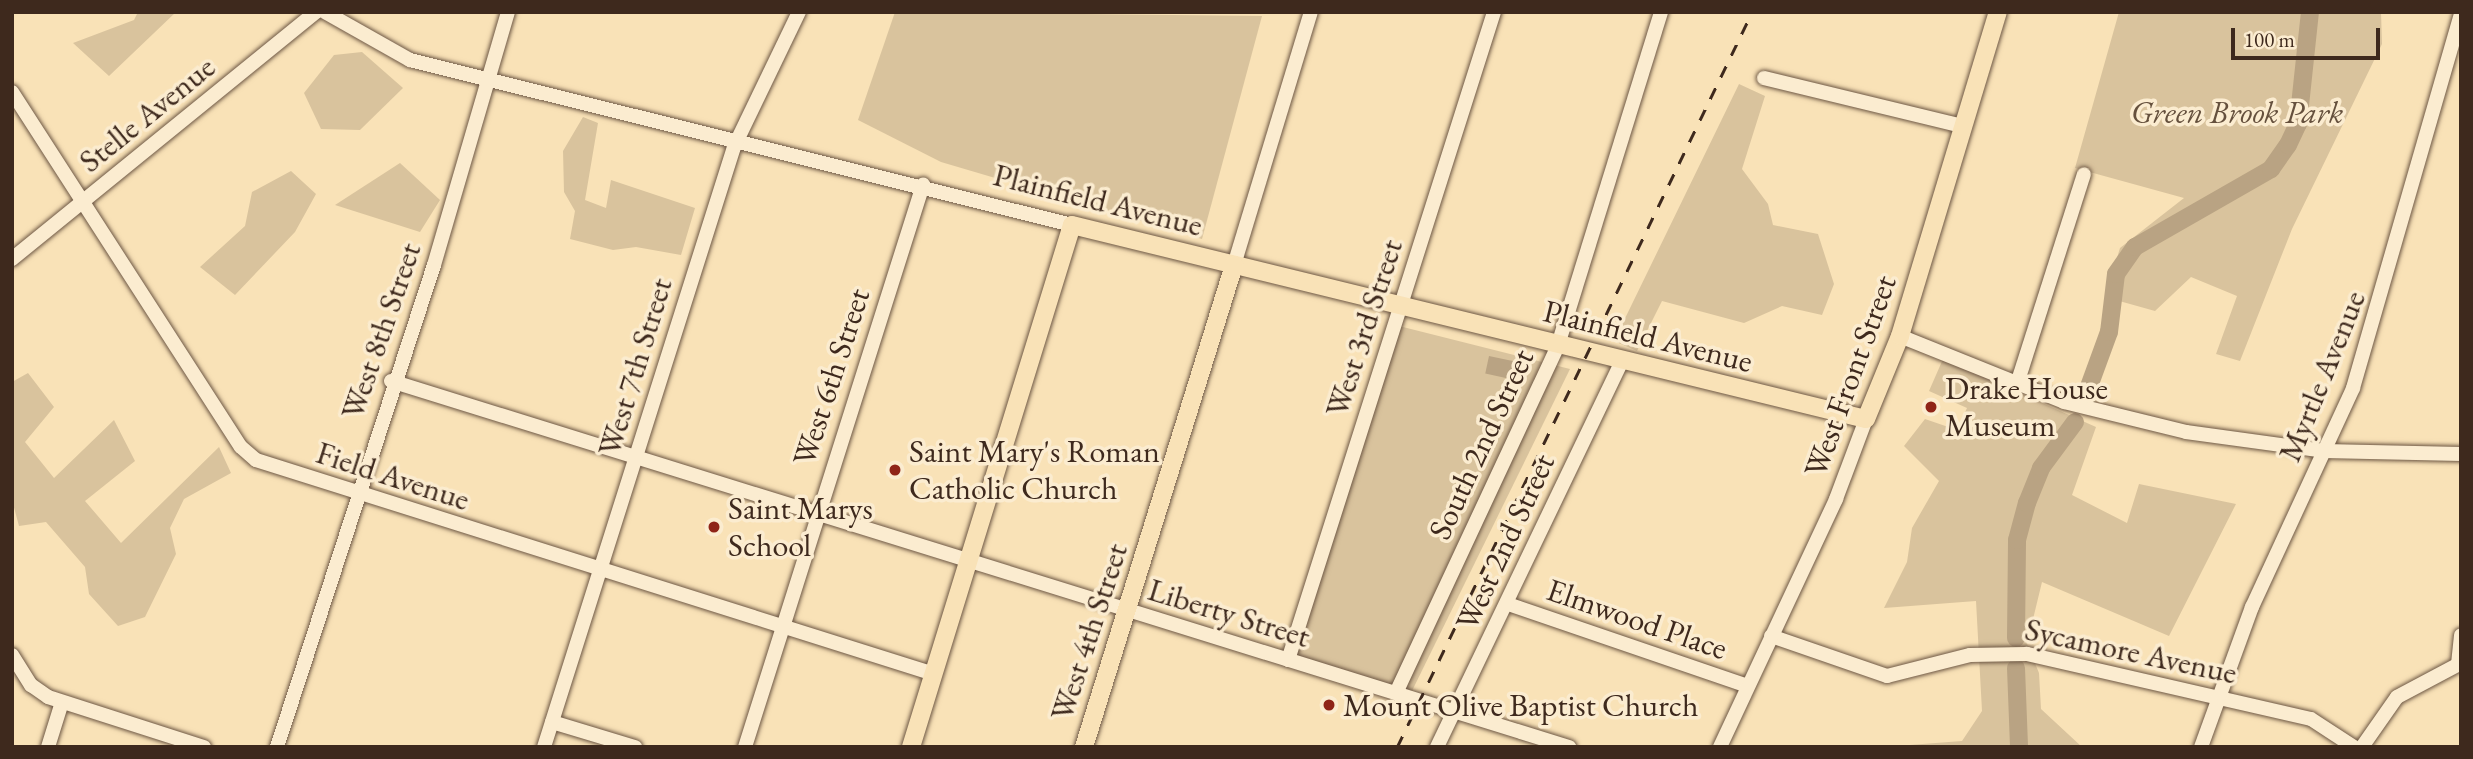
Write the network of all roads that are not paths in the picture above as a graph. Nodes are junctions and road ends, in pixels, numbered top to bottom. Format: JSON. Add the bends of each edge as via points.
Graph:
{"nodes":[{"id":1,"x":316,"y":12,"type":"edge"},
{"id":2,"x":325,"y":12,"type":"edge"},
{"id":3,"x":508,"y":12,"type":"edge"},
{"id":4,"x":799,"y":12,"type":"edge"},
{"id":5,"x":1311,"y":12,"type":"edge"},
{"id":6,"x":1494,"y":12,"type":"edge"},
{"id":7,"x":1661,"y":12,"type":"edge"},
{"id":8,"x":1998,"y":12,"type":"edge"},
{"id":9,"x":2461,"y":14,"type":"edge"},
{"id":10,"x":1764,"y":78,"type":"dead end"},
{"id":11,"x":491,"y":80,"type":"junction"},
{"id":12,"x":12,"y":92,"type":"edge"},
{"id":13,"x":1964,"y":126,"type":"junction"},
{"id":14,"x":737,"y":141,"type":"junction"},
{"id":15,"x":2084,"y":174,"type":"dead end"},
{"id":16,"x":923,"y":185,"type":"junction"},
{"id":17,"x":82,"y":203,"type":"junction"},
{"id":18,"x":1072,"y":225,"type":"junction"},
{"id":19,"x":12,"y":259,"type":"edge"},
{"id":20,"x":1234,"y":265,"type":"junction"},
{"id":21,"x":1401,"y":306,"type":"junction"},
{"id":22,"x":1900,"y":336,"type":"junction"},
{"id":23,"x":1558,"y":345,"type":"junction"},
{"id":24,"x":1622,"y":361,"type":"junction"},
{"id":25,"x":391,"y":381,"type":"junction"},
{"id":26,"x":2017,"y":384,"type":"junction"},
{"id":27,"x":1866,"y":419,"type":"junction"},
{"id":28,"x":2325,"y":451,"type":"junction"},
{"id":29,"x":2461,"y":454,"type":"edge"},
{"id":30,"x":636,"y":455,"type":"junction"},
{"id":31,"x":356,"y":496,"type":"junction"},
{"id":32,"x":817,"y":513,"type":"junction"},
{"id":33,"x":967,"y":561,"type":"junction"},
{"id":34,"x":600,"y":570,"type":"junction"},
{"id":35,"x":1508,"y":604,"type":"junction"},
{"id":36,"x":1128,"y":612,"type":"junction"},
{"id":37,"x":779,"y":628,"type":"junction"},
{"id":38,"x":2461,"y":635,"type":"edge"},
{"id":39,"x":1771,"y":636,"type":"junction"},
{"id":40,"x":12,"y":655,"type":"edge"},
{"id":41,"x":1289,"y":660,"type":"junction"},
{"id":42,"x":2459,"y":663,"type":"edge"},
{"id":43,"x":934,"y":674,"type":"junction"},
{"id":44,"x":1747,"y":686,"type":"junction"},
{"id":45,"x":1396,"y":692,"type":"junction"},
{"id":46,"x":2220,"y":697,"type":"junction"},
{"id":47,"x":62,"y":702,"type":"junction"},
{"id":48,"x":1454,"y":710,"type":"junction"},
{"id":49,"x":552,"y":722,"type":"junction"},
{"id":50,"x":1548,"y":744,"type":"edge"},
{"id":51,"x":48,"y":747,"type":"edge"},
{"id":52,"x":204,"y":747,"type":"edge"},
{"id":53,"x":277,"y":747,"type":"edge"},
{"id":54,"x":544,"y":747,"type":"edge"},
{"id":55,"x":635,"y":747,"type":"edge"},
{"id":56,"x":745,"y":747,"type":"edge"},
{"id":57,"x":911,"y":747,"type":"edge"},
{"id":58,"x":1084,"y":747,"type":"edge"},
{"id":59,"x":1437,"y":747,"type":"edge"},
{"id":60,"x":1569,"y":747,"type":"edge"},
{"id":61,"x":1720,"y":747,"type":"edge"},
{"id":62,"x":2201,"y":747,"type":"edge"},
{"id":63,"x":2354,"y":747,"type":"edge"},
{"id":64,"x":2362,"y":747,"type":"edge"}],
"edges":[{"from":1,"to":17,"type":"street","name":"Stelle Avenue"},
{"from":2,"to":11,"type":"street","name":"Plainfield Avenue","via":[[411,60]]},
{"from":3,"to":11,"type":"street","name":"West 8th Street"},
{"from":4,"to":14,"type":"street","name":"West 7th Street"},
{"from":5,"to":20,"type":"street","name":"West 4th Street"},
{"from":6,"to":21,"type":"street","name":"West 3rd Street"},
{"from":7,"to":23,"type":"street","name":"South 2nd Street"},
{"from":8,"to":13,"type":"main road","name":"West Front Street"},
{"from":9,"to":28,"type":"street","name":"Myrtle Avenue","via":[[2388,285]]},
{"from":10,"to":13,"type":"street"},
{"from":11,"to":14,"type":"street","name":"Plainfield Avenue"},
{"from":11,"to":25,"type":"street","name":"West 8th Street"},
{"from":12,"to":17,"type":"street","name":"Field Avenue"},
{"from":13,"to":22,"type":"main road","name":"West Front Street"},
{"from":14,"to":16,"type":"street","name":"Plainfield Avenue"},
{"from":14,"to":30,"type":"street","name":"West 7th Street"},
{"from":15,"to":26,"type":"street"},
{"from":16,"to":18,"type":"street","name":"Plainfield Avenue"},
{"from":16,"to":32,"type":"street","name":"West 6th Street"},
{"from":17,"to":19,"type":"street","name":"Stelle Avenue"},
{"from":17,"to":31,"type":"street","name":"Field Avenue","via":[[248,454]]},
{"from":18,"to":20,"type":"main road","name":"Plainfield Avenue"},
{"from":18,"to":33,"type":"main road"},
{"from":20,"to":21,"type":"main road","name":"Plainfield Avenue"},
{"from":20,"to":36,"type":"main road","name":"West 4th Street"},
{"from":21,"to":23,"type":"main road","name":"Plainfield Avenue"},
{"from":21,"to":41,"type":"street","name":"West 3rd Street"},
{"from":22,"to":26,"type":"street"},
{"from":22,"to":27,"type":"main road","name":"West Front Street"},
{"from":23,"to":24,"type":"main road","name":"Plainfield Avenue"},
{"from":23,"to":45,"type":"street","name":"South 2nd Street"},
{"from":24,"to":27,"type":"main road","name":"Plainfield Avenue"},
{"from":24,"to":35,"type":"street","name":"West 2nd Street"},
{"from":25,"to":30,"type":"street","name":"Liberty Street"},
{"from":25,"to":31,"type":"street","name":"West 8th Street"},
{"from":26,"to":28,"type":"street","via":[[2104,413]]},
{"from":27,"to":39,"type":"street","name":"West Front Street"},
{"from":28,"to":29,"type":"street"},
{"from":28,"to":46,"type":"street","name":"Myrtle Avenue","via":[[2252,607]]},
{"from":30,"to":32,"type":"street","name":"Liberty Street"},
{"from":30,"to":34,"type":"street","name":"West 7th Street"},
{"from":31,"to":34,"type":"street","name":"Field Avenue"},
{"from":31,"to":53,"type":"street","name":"West 8th Street"},
{"from":32,"to":33,"type":"street","name":"Liberty Street"},
{"from":32,"to":37,"type":"street","name":"West 6th Street"},
{"from":33,"to":36,"type":"street","name":"Liberty Street"},
{"from":33,"to":43,"type":"main road"},
{"from":34,"to":37,"type":"street","name":"Field Avenue"},
{"from":34,"to":49,"type":"street","name":"West 7th Street"},
{"from":35,"to":44,"type":"street","name":"Elmwood Place"},
{"from":35,"to":48,"type":"street","name":"West 2nd Street"},
{"from":36,"to":41,"type":"street","name":"Liberty Street"},
{"from":36,"to":58,"type":"main road","name":"West 4th Street"},
{"from":37,"to":43,"type":"street","name":"Field Avenue"},
{"from":37,"to":56,"type":"street","name":"West 6th Street"},
{"from":38,"to":42,"type":"street"},
{"from":39,"to":44,"type":"street","name":"West Front Street"},
{"from":39,"to":46,"type":"street","name":"Sycamore Avenue","via":[[1887,676],[2006,653],[2027,654]]},
{"from":40,"to":47,"type":"street","via":[[31,685]]},
{"from":41,"to":45,"type":"street","name":"Liberty Street"},
{"from":42,"to":64,"type":"street","via":[[2397,697]]},
{"from":43,"to":57,"type":"main road"},
{"from":44,"to":61,"type":"street","name":"West Front Street"},
{"from":45,"to":48,"type":"street","name":"Liberty Street"},
{"from":46,"to":62,"type":"street","name":"Myrtle Avenue"},
{"from":46,"to":63,"type":"street","name":"Sycamore Avenue","via":[[2311,719]]},
{"from":47,"to":51,"type":"street"},
{"from":47,"to":52,"type":"street"},
{"from":48,"to":50,"type":"street","name":"Liberty Street"},
{"from":48,"to":59,"type":"street","name":"West 2nd Street"},
{"from":49,"to":54,"type":"street","name":"West 7th Street"},
{"from":49,"to":55,"type":"street"},
{"from":50,"to":60,"type":"street","name":"Liberty Street"}]}
